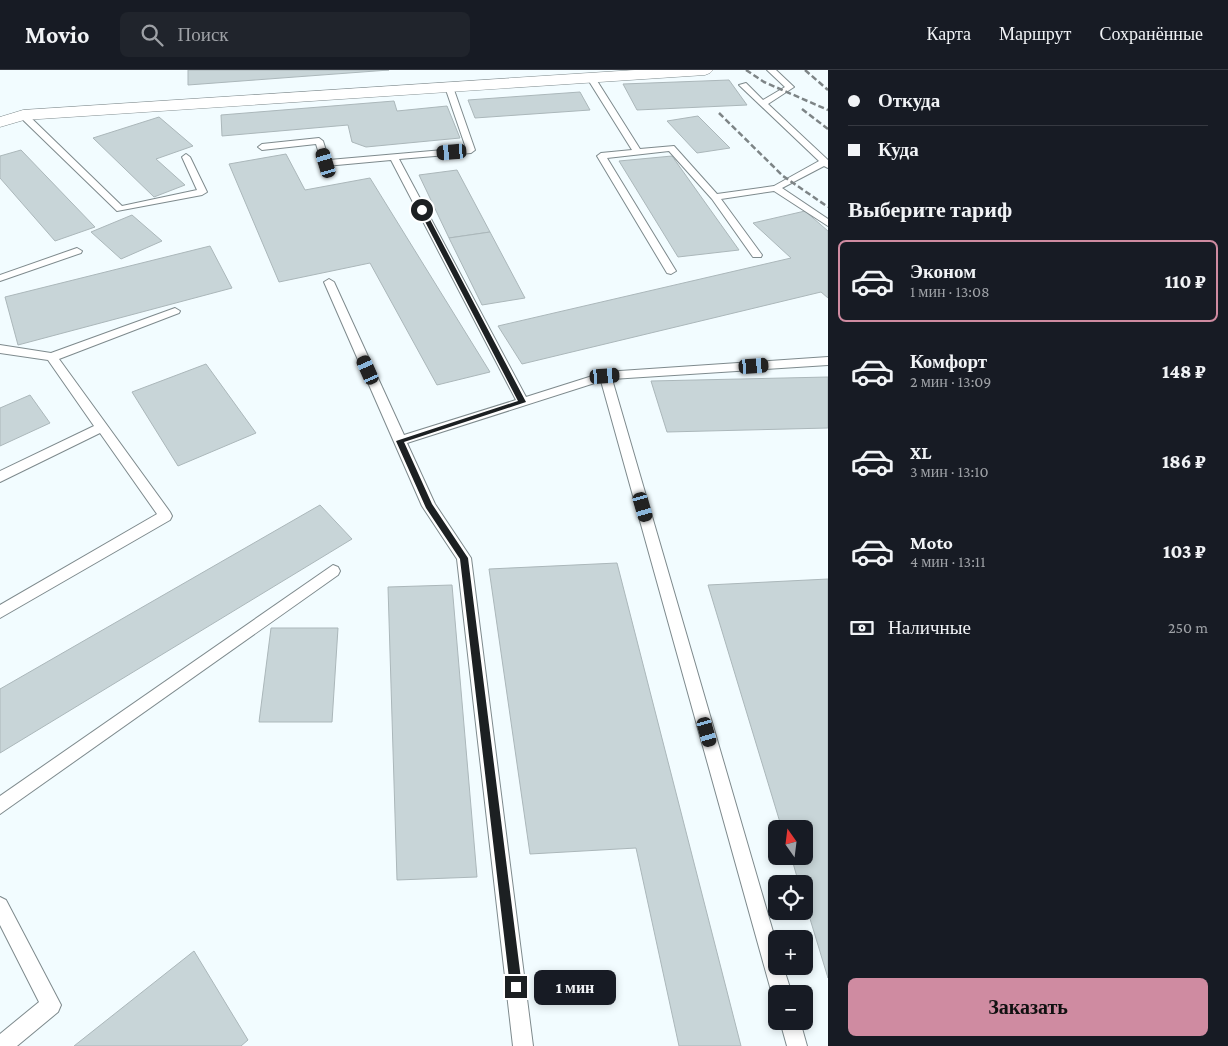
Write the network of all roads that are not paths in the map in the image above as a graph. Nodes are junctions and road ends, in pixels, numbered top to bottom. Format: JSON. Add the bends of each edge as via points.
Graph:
{"nodes":[{"id":1,"x":705,"y":70,"type":"edge"},
{"id":2,"x":771,"y":70,"type":"edge"},
{"id":3,"x":591,"y":78,"type":"junction"},
{"id":4,"x":743,"y":85,"type":"dead end"},
{"id":5,"x":449,"y":87,"type":"junction"},
{"id":6,"x":762,"y":104,"type":"junction"},
{"id":7,"x":23,"y":115,"type":"junction"},
{"id":8,"x":0,"y":122,"type":"edge"},
{"id":9,"x":262,"y":147,"type":"dead end"},
{"id":10,"x":638,"y":152,"type":"junction"},
{"id":11,"x":186,"y":157,"type":"dead end"},
{"id":12,"x":394,"y":157,"type":"junction"},
{"id":13,"x":826,"y":164,"type":"edge"},
{"id":14,"x":776,"y":188,"type":"junction"},
{"id":15,"x":715,"y":197,"type":"junction"},
{"id":16,"x":828,"y":223,"type":"edge"},
{"id":17,"x":77,"y":251,"type":"dead end"},
{"id":18,"x":757,"y":255,"type":"dead end"},
{"id":19,"x":671,"y":270,"type":"dead end"},
{"id":20,"x":0,"y":278,"type":"edge"},
{"id":21,"x":329,"y":282,"type":"dead end"},
{"id":22,"x":176,"y":311,"type":"dead end"},
{"id":23,"x":0,"y":348,"type":"edge"},
{"id":24,"x":52,"y":357,"type":"junction"},
{"id":25,"x":828,"y":360,"type":"edge"},
{"id":26,"x":605,"y":376,"type":"junction"},
{"id":27,"x":522,"y":402,"type":"junction"},
{"id":28,"x":102,"y":427,"type":"junction"},
{"id":29,"x":400,"y":441,"type":"junction"},
{"id":30,"x":0,"y":477,"type":"edge"},
{"id":31,"x":333,"y":571,"type":"dead end"},
{"id":32,"x":0,"y":612,"type":"edge"},
{"id":33,"x":0,"y":806,"type":"edge"},
{"id":34,"x":0,"y":906,"type":"edge"},
{"id":35,"x":779,"y":985,"type":"edge"},
{"id":36,"x":793,"y":1030,"type":"edge"},
{"id":37,"x":1,"y":1046,"type":"edge"},
{"id":38,"x":523,"y":1046,"type":"edge"},
{"id":39,"x":797,"y":1046,"type":"edge"}],
"edges":[{"from":1,"to":3,"type":"street"},
{"from":2,"to":6,"type":"lane","via":[[790,87]]},
{"from":3,"to":5,"type":"street"},
{"from":3,"to":10,"type":"lane"},
{"from":4,"to":6,"type":"lane"},
{"from":5,"to":7,"type":"street"},
{"from":5,"to":12,"type":"lane","via":[[471,150]]},
{"from":6,"to":13,"type":"lane"},
{"from":7,"to":8,"type":"street"},
{"from":7,"to":11,"type":"lane","via":[[120,209],[202,192]]},
{"from":9,"to":12,"type":"lane","via":[[319,141],[326,163]]},
{"from":10,"to":15,"type":"lane","via":[[671,148]]},
{"from":10,"to":19,"type":"lane","via":[[601,156]]},
{"from":12,"to":27,"type":"lane"},
{"from":13,"to":14,"type":"lane"},
{"from":14,"to":15,"type":"lane"},
{"from":14,"to":16,"type":"lane"},
{"from":15,"to":18,"type":"lane"},
{"from":17,"to":20,"type":"lane"},
{"from":21,"to":29,"type":"lane"},
{"from":22,"to":24,"type":"lane"},
{"from":23,"to":24,"type":"lane"},
{"from":24,"to":28,"type":"lane"},
{"from":25,"to":26,"type":"lane"},
{"from":26,"to":27,"type":"lane"},
{"from":26,"to":35,"type":"lane"},
{"from":27,"to":29,"type":"lane"},
{"from":28,"to":30,"type":"lane"},
{"from":28,"to":32,"type":"lane","via":[[165,516]]},
{"from":29,"to":38,"type":"lane","via":[[429,506],[464,558]]},
{"from":31,"to":33,"type":"lane"},
{"from":34,"to":37,"type":"lane","via":[[51,1005]]},
{"from":36,"to":39,"type":"lane"}]}
